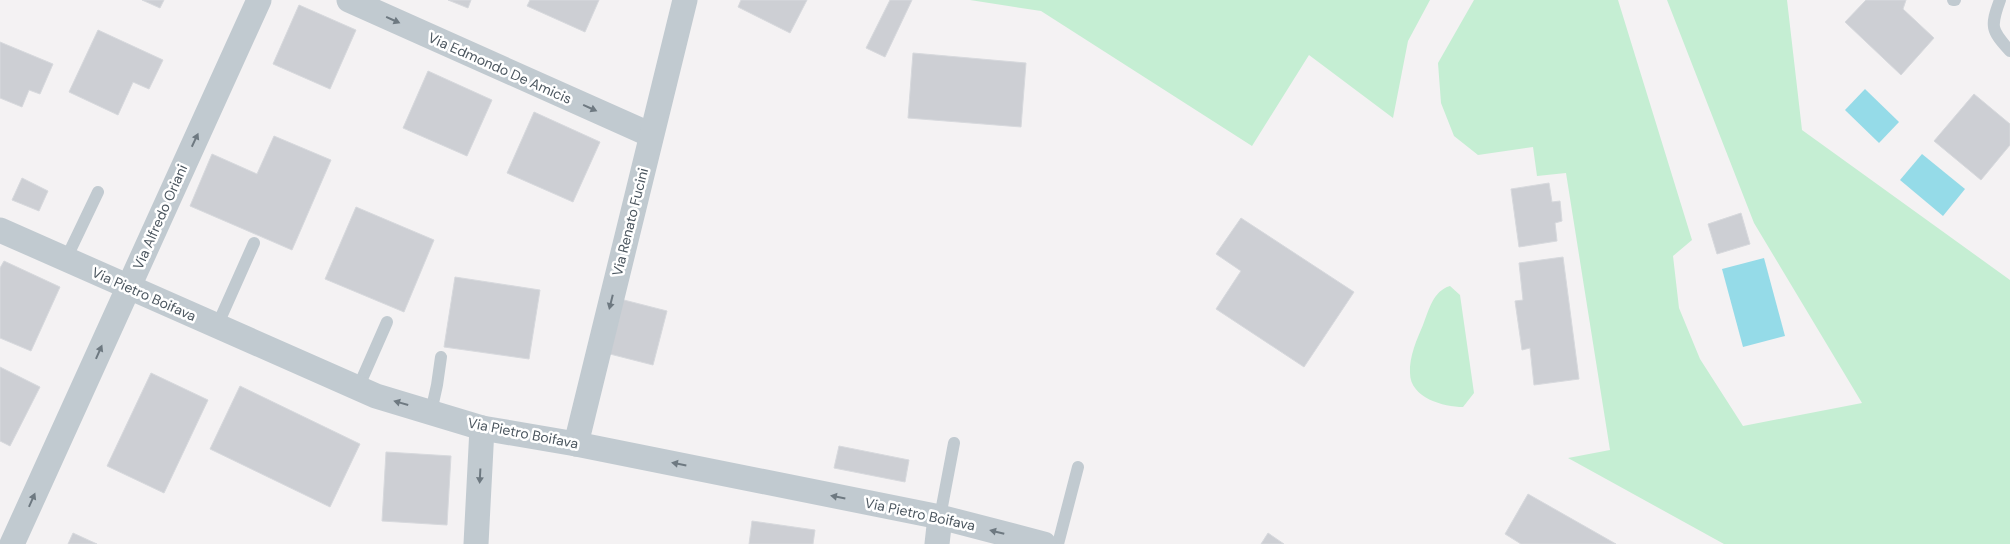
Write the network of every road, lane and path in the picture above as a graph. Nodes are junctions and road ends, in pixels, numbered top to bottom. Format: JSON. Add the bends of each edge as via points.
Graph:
{"nodes":[{"id":1,"x":259,"y":0,"type":"edge"},
{"id":2,"x":349,"y":0,"type":"edge"},
{"id":3,"x":685,"y":0,"type":"edge"},
{"id":4,"x":2000,"y":0,"type":"edge"},
{"id":5,"x":2010,"y":51,"type":"edge"},
{"id":6,"x":651,"y":136,"type":"junction"},
{"id":7,"x":98,"y":192,"type":"dead end"},
{"id":8,"x":0,"y":230,"type":"edge"},
{"id":9,"x":254,"y":244,"type":"dead end"},
{"id":10,"x":66,"y":259,"type":"junction"},
{"id":11,"x":129,"y":286,"type":"junction"},
{"id":12,"x":387,"y":322,"type":"dead end"},
{"id":13,"x":217,"y":326,"type":"junction"},
{"id":14,"x":441,"y":357,"type":"dead end"},
{"id":15,"x":358,"y":388,"type":"junction"},
{"id":16,"x":431,"y":412,"type":"junction"},
{"id":17,"x":482,"y":428,"type":"junction"},
{"id":18,"x":954,"y":443,"type":"dead end"},
{"id":19,"x":576,"y":444,"type":"junction"},
{"id":20,"x":1078,"y":467,"type":"dead end"},
{"id":21,"x":940,"y":517,"type":"junction"},
{"id":22,"x":12,"y":544,"type":"edge"},
{"id":23,"x":476,"y":544,"type":"edge"},
{"id":24,"x":937,"y":544,"type":"edge"},
{"id":25,"x":1044,"y":544,"type":"edge"},
{"id":26,"x":1058,"y":544,"type":"edge"}],
"edges":[{"from":11,"to":1,"type":"street","name":"Via Alfredo Oriani","one_way":true},
{"from":2,"to":6,"type":"street","name":"Via Edmondo De Amicis","one_way":true},
{"from":3,"to":6,"type":"street","name":"Via Renato Fucini"},
{"from":4,"to":5,"type":"lane","via":[[1992,20],[1996,36]]},
{"from":6,"to":19,"type":"street","name":"Via Renato Fucini","one_way":true},
{"from":7,"to":10,"type":"lane"},
{"from":8,"to":10,"type":"street","name":"Via Pietro Boifava"},
{"from":9,"to":13,"type":"lane"},
{"from":10,"to":11,"type":"street","name":"Via Pietro Boifava"},
{"from":11,"to":13,"type":"street","name":"Via Pietro Boifava"},
{"from":22,"to":11,"type":"street","name":"Via Alfredo Oriani","one_way":true},
{"from":12,"to":15,"type":"lane"},
{"from":13,"to":15,"type":"street","name":"Via Pietro Boifava"},
{"from":14,"to":16,"type":"lane"},
{"from":16,"to":15,"type":"street","name":"Via Pietro Boifava","one_way":true},
{"from":16,"to":17,"type":"street","name":"Via Pietro Boifava"},
{"from":17,"to":19,"type":"street","name":"Via Pietro Boifava"},
{"from":17,"to":23,"type":"street","one_way":true},
{"from":18,"to":21,"type":"lane"},
{"from":21,"to":19,"type":"street","name":"Via Pietro Boifava","one_way":true},
{"from":20,"to":26,"type":"lane"},
{"from":21,"to":24,"type":"street"},
{"from":25,"to":21,"type":"street","name":"Via Pietro Boifava","one_way":true}]}
